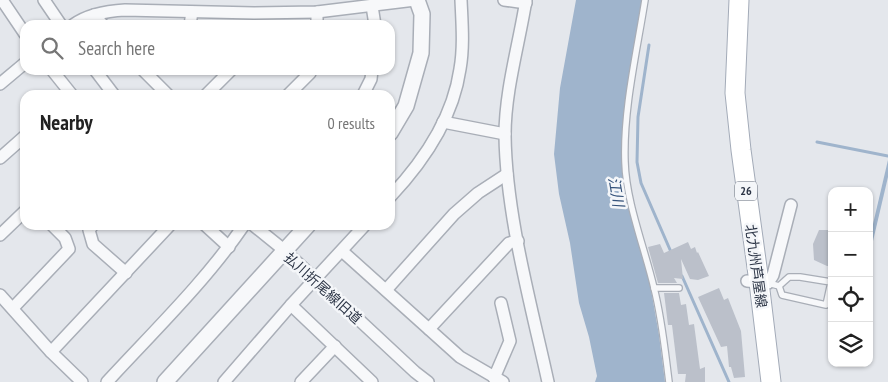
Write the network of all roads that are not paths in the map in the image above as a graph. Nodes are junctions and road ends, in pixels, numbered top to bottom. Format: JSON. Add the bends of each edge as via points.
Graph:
{"nodes":[{"id":1,"x":2,"y":0,"type":"edge"},
{"id":2,"x":44,"y":0,"type":"edge"},
{"id":3,"x":416,"y":0,"type":"edge"},
{"id":4,"x":461,"y":0,"type":"edge"},
{"id":5,"x":504,"y":0,"type":"edge"},
{"id":6,"x":645,"y":0,"type":"edge"},
{"id":7,"x":726,"y":0,"type":"edge"},
{"id":8,"x":739,"y":0,"type":"edge"},
{"id":9,"x":526,"y":2,"type":"edge"},
{"id":10,"x":372,"y":6,"type":"junction"},
{"id":11,"x":192,"y":12,"type":"junction"},
{"id":12,"x":317,"y":12,"type":"junction"},
{"id":13,"x":254,"y":13,"type":"junction"},
{"id":14,"x":94,"y":15,"type":"junction"},
{"id":15,"x":58,"y":20,"type":"edge"},
{"id":16,"x":84,"y":20,"type":"edge"},
{"id":17,"x":98,"y":20,"type":"edge"},
{"id":18,"x":191,"y":20,"type":"edge"},
{"id":19,"x":253,"y":20,"type":"edge"},
{"id":20,"x":317,"y":20,"type":"edge"},
{"id":21,"x":374,"y":20,"type":"edge"},
{"id":22,"x":20,"y":27,"type":"edge"},
{"id":23,"x":20,"y":67,"type":"edge"},
{"id":24,"x":56,"y":75,"type":"edge"},
{"id":25,"x":99,"y":75,"type":"edge"},
{"id":26,"x":150,"y":75,"type":"edge"},
{"id":27,"x":226,"y":75,"type":"edge"},
{"id":28,"x":306,"y":75,"type":"edge"},
{"id":29,"x":371,"y":75,"type":"edge"},
{"id":30,"x":0,"y":84,"type":"edge"},
{"id":31,"x":67,"y":90,"type":"edge"},
{"id":32,"x":110,"y":90,"type":"edge"},
{"id":33,"x":163,"y":90,"type":"edge"},
{"id":34,"x":211,"y":90,"type":"edge"},
{"id":35,"x":293,"y":90,"type":"edge"},
{"id":36,"x":365,"y":90,"type":"edge"},
{"id":37,"x":443,"y":122,"type":"junction"},
{"id":38,"x":395,"y":125,"type":"edge"},
{"id":39,"x":505,"y":134,"type":"junction"},
{"id":40,"x":20,"y":140,"type":"edge"},
{"id":41,"x":0,"y":158,"type":"edge"},
{"id":42,"x":507,"y":174,"type":"junction"},
{"id":43,"x":395,"y":191,"type":"edge"},
{"id":44,"x":791,"y":205,"type":"dead end"},
{"id":45,"x":20,"y":216,"type":"edge"},
{"id":46,"x":57,"y":230,"type":"edge"},
{"id":47,"x":88,"y":230,"type":"edge"},
{"id":48,"x":165,"y":230,"type":"edge"},
{"id":49,"x":210,"y":230,"type":"edge"},
{"id":50,"x":241,"y":230,"type":"edge"},
{"id":51,"x":259,"y":230,"type":"edge"},
{"id":52,"x":303,"y":230,"type":"edge"},
{"id":53,"x":360,"y":230,"type":"edge"},
{"id":54,"x":0,"y":235,"type":"edge"},
{"id":55,"x":518,"y":241,"type":"junction"},
{"id":56,"x":229,"y":247,"type":"junction"},
{"id":57,"x":284,"y":250,"type":"junction"},
{"id":58,"x":342,"y":250,"type":"junction"},
{"id":59,"x":126,"y":273,"type":"junction"},
{"id":60,"x":315,"y":279,"type":"junction"},
{"id":61,"x":763,"y":283,"type":"junction"},
{"id":62,"x":654,"y":288,"type":"junction"},
{"id":63,"x":678,"y":288,"type":"dead end"},
{"id":64,"x":386,"y":290,"type":"junction"},
{"id":65,"x":0,"y":295,"type":"edge"},
{"id":66,"x":501,"y":304,"type":"dead end"},
{"id":67,"x":292,"y":305,"type":"junction"},
{"id":68,"x":13,"y":308,"type":"junction"},
{"id":69,"x":429,"y":329,"type":"junction"},
{"id":70,"x":335,"y":346,"type":"junction"},
{"id":71,"x":50,"y":352,"type":"junction"},
{"id":72,"x":499,"y":380,"type":"edge"},
{"id":73,"x":82,"y":382,"type":"edge"},
{"id":74,"x":107,"y":382,"type":"edge"},
{"id":75,"x":165,"y":382,"type":"edge"},
{"id":76,"x":224,"y":382,"type":"edge"},
{"id":77,"x":301,"y":382,"type":"edge"},
{"id":78,"x":372,"y":382,"type":"edge"},
{"id":79,"x":428,"y":382,"type":"edge"},
{"id":80,"x":548,"y":382,"type":"edge"},
{"id":81,"x":669,"y":382,"type":"edge"},
{"id":82,"x":760,"y":382,"type":"edge"},
{"id":83,"x":771,"y":382,"type":"edge"}],
"edges":[{"from":1,"to":22,"type":"street"},
{"from":2,"to":15,"type":"street"},
{"from":3,"to":10,"type":"street"},
{"from":3,"to":38,"type":"street","via":[[422,14],[421,53],[406,106]]},
{"from":4,"to":37,"type":"street","via":[[463,39],[460,70]]},
{"from":5,"to":9,"type":"street"},
{"from":6,"to":62,"type":"lane","via":[[630,94],[625,163]]},
{"from":7,"to":61,"type":"main road","name":"北九州芦屋線","number":"26","via":[[724,88],[729,145]]},
{"from":8,"to":61,"type":"main road","name":"北九州芦屋線","number":"26","via":[[735,93],[740,150]]},
{"from":9,"to":39,"type":"street"},
{"from":10,"to":12,"type":"street"},
{"from":10,"to":21,"type":"street"},
{"from":11,"to":13,"type":"street"},
{"from":11,"to":14,"type":"street","via":[[125,10]]},
{"from":11,"to":18,"type":"street"},
{"from":12,"to":13,"type":"street"},
{"from":12,"to":20,"type":"street"},
{"from":13,"to":19,"type":"street"},
{"from":14,"to":16,"type":"street"},
{"from":14,"to":17,"type":"street"},
{"from":23,"to":30,"type":"street"},
{"from":24,"to":31,"type":"street"},
{"from":25,"to":32,"type":"street"},
{"from":26,"to":33,"type":"street"},
{"from":27,"to":34,"type":"street"},
{"from":28,"to":35,"type":"street"},
{"from":29,"to":36,"type":"street"},
{"from":37,"to":39,"type":"street"},
{"from":37,"to":43,"type":"street","via":[[426,152]]},
{"from":39,"to":42,"type":"street"},
{"from":40,"to":41,"type":"street"},
{"from":42,"to":55,"type":"street"},
{"from":42,"to":64,"type":"street","via":[[454,214]]},
{"from":44,"to":61,"type":"street","via":[[773,275]]},
{"from":45,"to":54,"type":"street"},
{"from":46,"to":68,"type":"street","via":[[65,238],[68,249]]},
{"from":47,"to":59,"type":"street","via":[[93,244]]},
{"from":48,"to":59,"type":"street"},
{"from":49,"to":56,"type":"street"},
{"from":50,"to":56,"type":"street"},
{"from":51,"to":57,"type":"street"},
{"from":52,"to":57,"type":"street"},
{"from":53,"to":58,"type":"street"},
{"from":55,"to":69,"type":"street","via":[[509,243]]},
{"from":55,"to":80,"type":"street"},
{"from":56,"to":74,"type":"street"},
{"from":57,"to":60,"type":"street","name":"払川折尾線旧道"},
{"from":57,"to":75,"type":"street","name":"払川折尾線旧道"},
{"from":58,"to":60,"type":"street"},
{"from":58,"to":64,"type":"street"},
{"from":59,"to":71,"type":"street"},
{"from":60,"to":67,"type":"street"},
{"from":60,"to":79,"type":"street","name":"払川折尾線旧道"},
{"from":61,"to":61,"type":"lane","via":[[788,277],[831,282],[826,305],[782,295]]},
{"from":61,"to":82,"type":"main road","name":"北九州芦屋線","number":"26"},
{"from":61,"to":83,"type":"main road","name":"北九州芦屋線","number":"26"},
{"from":62,"to":63,"type":"lane"},
{"from":62,"to":81,"type":"lane"},
{"from":64,"to":69,"type":"street"},
{"from":65,"to":68,"type":"street"},
{"from":66,"to":72,"type":"street","via":[[510,341]]},
{"from":67,"to":70,"type":"street"},
{"from":67,"to":76,"type":"street"},
{"from":68,"to":71,"type":"street"},
{"from":69,"to":72,"type":"street","via":[[460,357]]},
{"from":70,"to":77,"type":"street"},
{"from":70,"to":78,"type":"street"},
{"from":71,"to":73,"type":"street"}]}
